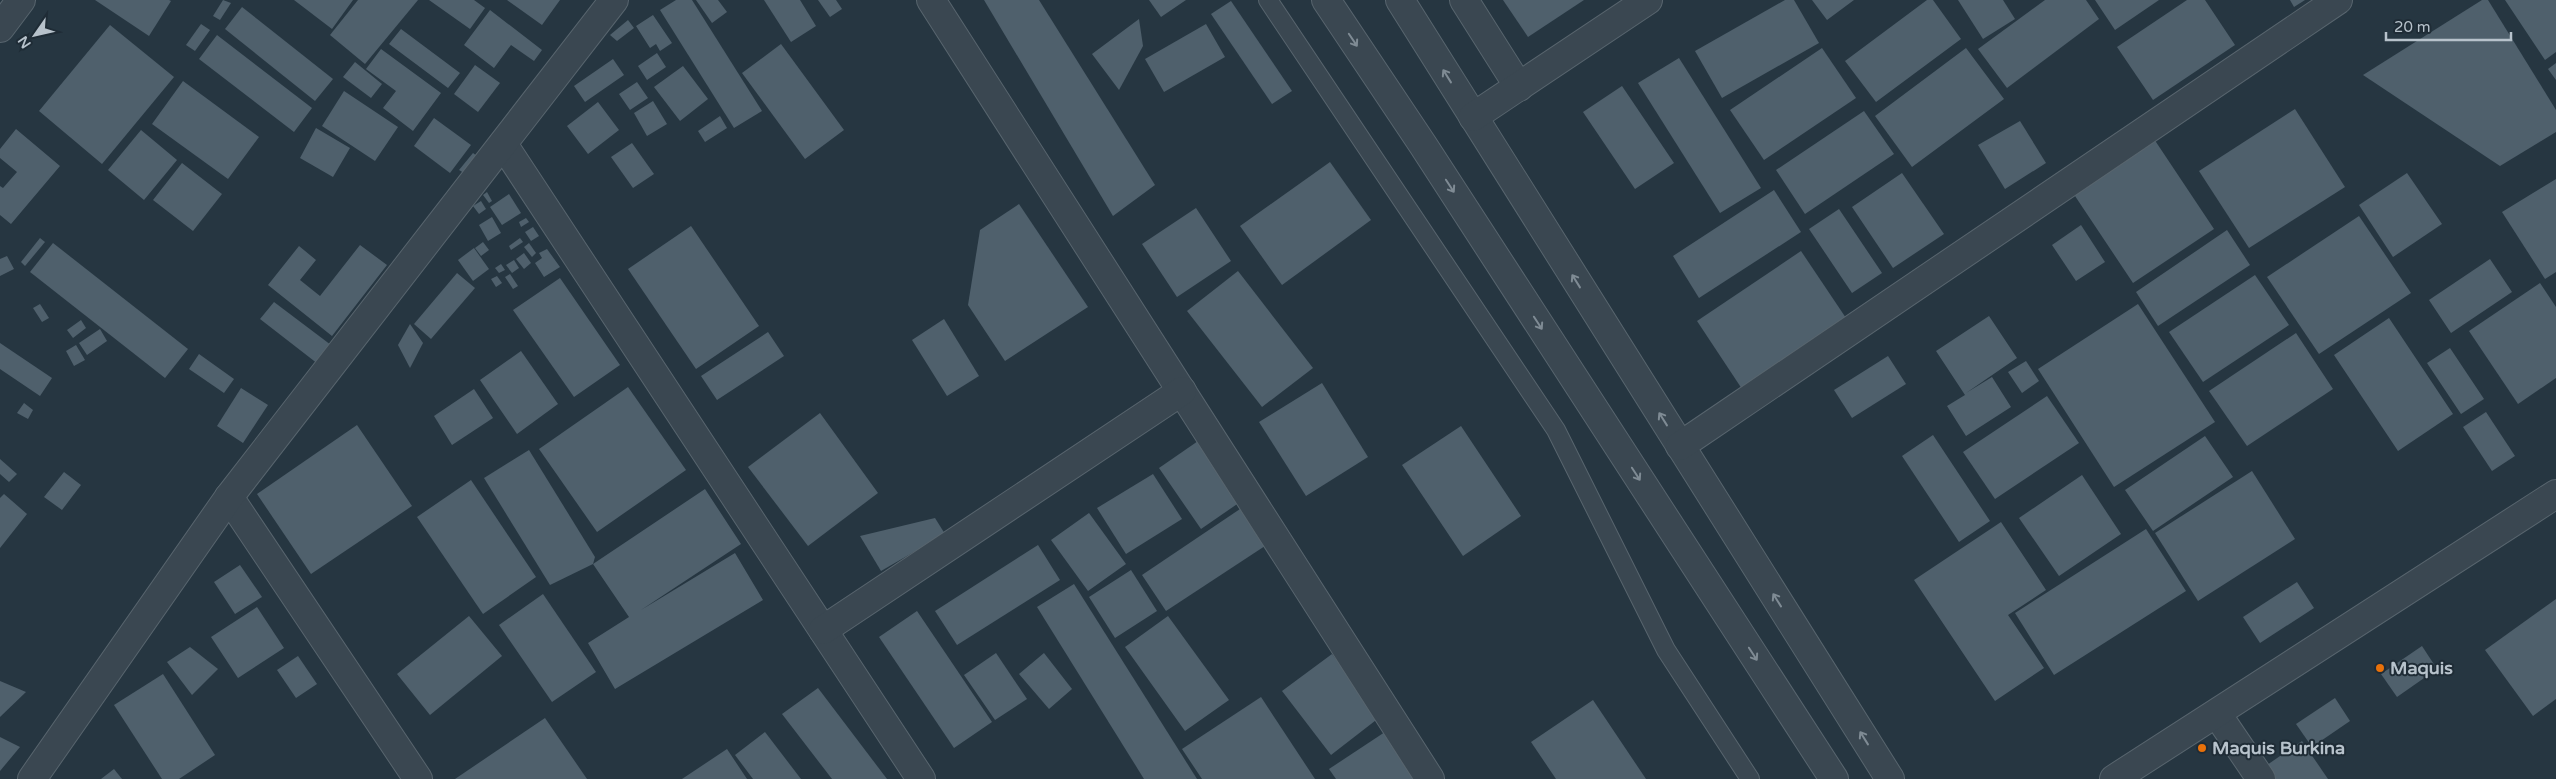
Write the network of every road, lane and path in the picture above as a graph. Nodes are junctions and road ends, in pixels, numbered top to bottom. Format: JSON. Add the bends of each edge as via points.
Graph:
{"nodes":[{"id":1,"x":21,"y":0,"type":"edge"},
{"id":2,"x":614,"y":0,"type":"edge"},
{"id":3,"x":931,"y":0,"type":"edge"},
{"id":4,"x":1268,"y":0,"type":"edge"},
{"id":5,"x":1326,"y":0,"type":"edge"},
{"id":6,"x":1400,"y":0,"type":"edge"},
{"id":7,"x":1464,"y":0,"type":"edge"},
{"id":8,"x":1648,"y":0,"type":"edge"},
{"id":9,"x":2338,"y":0,"type":"edge"},
{"id":10,"x":0,"y":28,"type":"edge"},
{"id":11,"x":1519,"y":87,"type":"junction"},
{"id":12,"x":1473,"y":117,"type":"junction"},
{"id":13,"x":503,"y":144,"type":"junction"},
{"id":14,"x":1182,"y":391,"type":"junction"},
{"id":15,"x":1680,"y":446,"type":"junction"},
{"id":16,"x":2556,"y":494,"type":"edge"},
{"id":17,"x":229,"y":497,"type":"junction"},
{"id":18,"x":823,"y":630,"type":"junction"},
{"id":19,"x":2216,"y":714,"type":"junction"},
{"id":20,"x":32,"y":779,"type":"edge"},
{"id":21,"x":418,"y":779,"type":"edge"},
{"id":22,"x":921,"y":779,"type":"edge"},
{"id":23,"x":1430,"y":779,"type":"edge"},
{"id":24,"x":1750,"y":779,"type":"edge"},
{"id":25,"x":1834,"y":779,"type":"edge"},
{"id":26,"x":1890,"y":779,"type":"edge"},
{"id":27,"x":2114,"y":779,"type":"edge"},
{"id":28,"x":2261,"y":779,"type":"edge"}],
"edges":[{"from":1,"to":10,"type":"street"},
{"from":2,"to":13,"type":"street"},
{"from":3,"to":14,"type":"street"},
{"from":4,"to":24,"type":"lane","via":[[1556,430],[1666,650]]},
{"from":5,"to":25,"type":"street","one_way":true},
{"from":12,"to":6,"type":"street","one_way":true},
{"from":7,"to":11,"type":"street"},
{"from":8,"to":11,"type":"street"},
{"from":9,"to":15,"type":"street"},
{"from":11,"to":12,"type":"street"},
{"from":15,"to":12,"type":"street","one_way":true},
{"from":13,"to":17,"type":"street"},
{"from":13,"to":18,"type":"street"},
{"from":14,"to":18,"type":"street"},
{"from":14,"to":23,"type":"street"},
{"from":26,"to":15,"type":"street","one_way":true},
{"from":16,"to":19,"type":"street"},
{"from":17,"to":20,"type":"street"},
{"from":17,"to":21,"type":"street"},
{"from":18,"to":22,"type":"street"},
{"from":19,"to":27,"type":"street"},
{"from":19,"to":28,"type":"street"}]}
